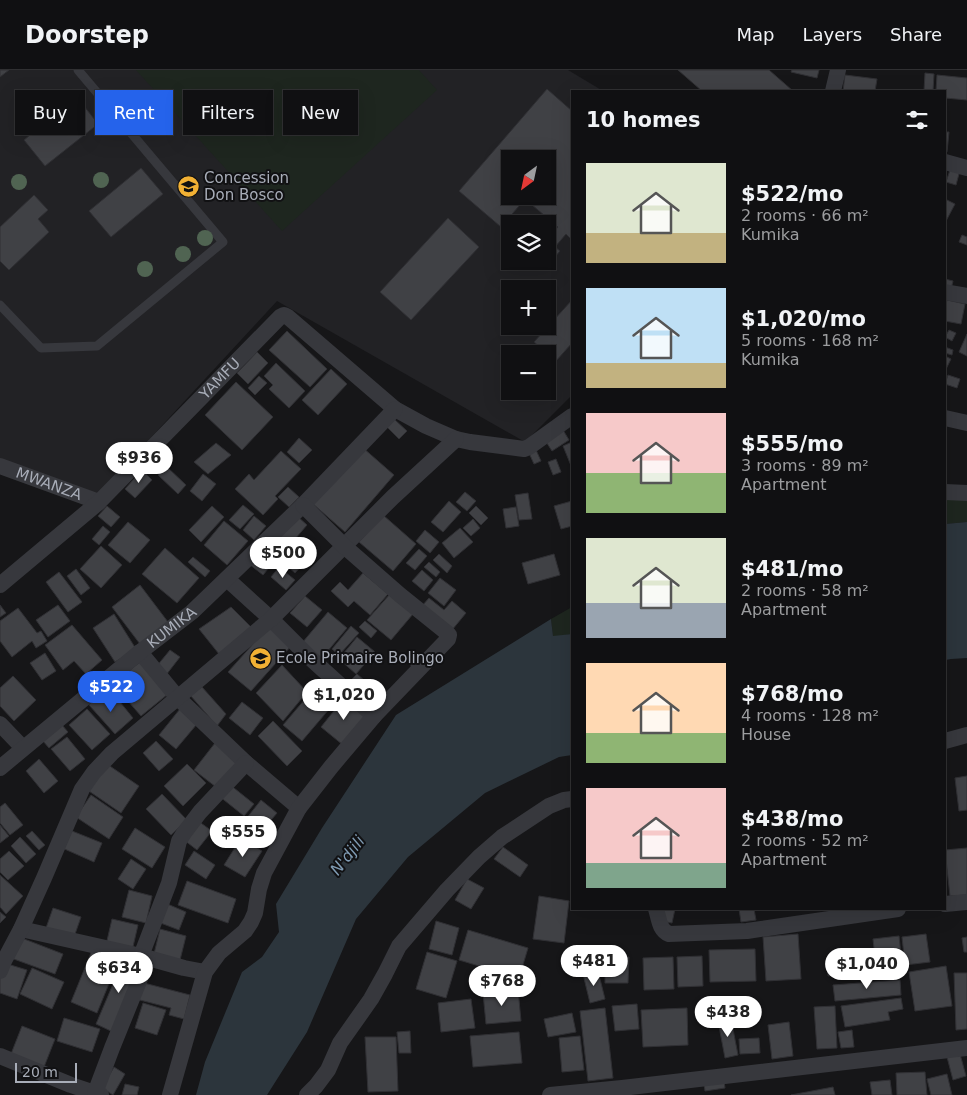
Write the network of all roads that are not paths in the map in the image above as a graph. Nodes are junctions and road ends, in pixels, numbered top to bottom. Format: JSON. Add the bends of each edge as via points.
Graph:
{"nodes":[{"id":1,"x":78,"y":70,"type":"edge"},
{"id":2,"x":838,"y":70,"type":"edge"},
{"id":3,"x":833,"y":90,"type":"edge"},
{"id":4,"x":946,"y":162,"type":"edge"},
{"id":5,"x":967,"y":168,"type":"edge"},
{"id":6,"x":946,"y":292,"type":"edge"},
{"id":7,"x":967,"y":296,"type":"edge"},
{"id":8,"x":0,"y":305,"type":"edge"},
{"id":9,"x":395,"y":409,"type":"junction"},
{"id":10,"x":571,"y":417,"type":"edge"},
{"id":11,"x":946,"y":418,"type":"edge"},
{"id":12,"x":967,"y":423,"type":"edge"},
{"id":13,"x":456,"y":439,"type":"junction"},
{"id":14,"x":0,"y":466,"type":"edge"},
{"id":15,"x":946,"y":492,"type":"edge"},
{"id":16,"x":967,"y":493,"type":"edge"},
{"id":17,"x":99,"y":502,"type":"junction"},
{"id":18,"x":303,"y":505,"type":"junction"},
{"id":19,"x":344,"y":546,"type":"junction"},
{"id":20,"x":227,"y":579,"type":"junction"},
{"id":21,"x":0,"y":586,"type":"edge"},
{"id":22,"x":271,"y":618,"type":"junction"},
{"id":23,"x":140,"y":652,"type":"junction"},
{"id":24,"x":178,"y":698,"type":"junction"},
{"id":25,"x":374,"y":716,"type":"junction"},
{"id":26,"x":0,"y":724,"type":"edge"},
{"id":27,"x":967,"y":735,"type":"edge"},
{"id":28,"x":946,"y":741,"type":"edge"},
{"id":29,"x":23,"y":748,"type":"junction"},
{"id":30,"x":246,"y":762,"type":"junction"},
{"id":31,"x":0,"y":768,"type":"edge"},
{"id":32,"x":571,"y":799,"type":"edge"},
{"id":33,"x":299,"y":808,"type":"junction"},
{"id":34,"x":967,"y":902,"type":"edge"},
{"id":35,"x":946,"y":904,"type":"edge"},
{"id":36,"x":656,"y":910,"type":"edge"},
{"id":37,"x":891,"y":910,"type":"edge"},
{"id":38,"x":21,"y":929,"type":"junction"},
{"id":39,"x":144,"y":958,"type":"junction"},
{"id":40,"x":1,"y":964,"type":"edge"},
{"id":41,"x":205,"y":972,"type":"junction"},
{"id":42,"x":967,"y":1048,"type":"edge"},
{"id":43,"x":0,"y":1056,"type":"edge"},
{"id":44,"x":98,"y":1094,"type":"edge"},
{"id":45,"x":170,"y":1095,"type":"edge"},
{"id":46,"x":307,"y":1095,"type":"edge"},
{"id":47,"x":550,"y":1095,"type":"edge"}],
"edges":[{"from":1,"to":8,"type":"lane","via":[[223,242],[97,346],[41,348]]},
{"from":2,"to":3,"type":"street"},
{"from":4,"to":5,"type":"street"},
{"from":6,"to":7,"type":"street"},
{"from":9,"to":13,"type":"street","name":"YAMFU"},
{"from":9,"to":17,"type":"street","name":"YAMFU","via":[[284,315]]},
{"from":9,"to":18,"type":"street","name":"KUMIKA"},
{"from":10,"to":13,"type":"street","name":"YAMFU","via":[[524,449]]},
{"from":11,"to":12,"type":"street"},
{"from":13,"to":19,"type":"street"},
{"from":14,"to":17,"type":"street","name":"MWANZA"},
{"from":15,"to":16,"type":"street"},
{"from":17,"to":21,"type":"street","name":"YAMFU"},
{"from":18,"to":19,"type":"street"},
{"from":18,"to":20,"type":"street","name":"KUMIKA"},
{"from":19,"to":22,"type":"street"},
{"from":19,"to":25,"type":"street","via":[[449,635]]},
{"from":20,"to":22,"type":"street"},
{"from":20,"to":23,"type":"street","name":"KUMIKA","via":[[192,612]]},
{"from":22,"to":24,"type":"street"},
{"from":22,"to":25,"type":"street"},
{"from":23,"to":24,"type":"street"},
{"from":23,"to":29,"type":"street","name":"KUMIKA"},
{"from":24,"to":30,"type":"street"},
{"from":24,"to":38,"type":"street","via":[[112,753],[82,789]]},
{"from":25,"to":33,"type":"street"},
{"from":26,"to":29,"type":"street"},
{"from":27,"to":28,"type":"street"},
{"from":29,"to":31,"type":"street","name":"KUMIKA"},
{"from":30,"to":33,"type":"street"},
{"from":30,"to":39,"type":"street","via":[[200,812],[179,841]]},
{"from":32,"to":46,"type":"street","via":[[549,806],[502,837],[447,890],[399,946],[371,999],[340,1043],[328,1070]]},
{"from":33,"to":41,"type":"street","via":[[264,873],[251,922],[219,953]]},
{"from":34,"to":35,"type":"street"},
{"from":36,"to":37,"type":"street","via":[[661,928],[669,934],[747,931]]},
{"from":38,"to":39,"type":"street"},
{"from":38,"to":40,"type":"street"},
{"from":39,"to":41,"type":"street"},
{"from":39,"to":44,"type":"street"},
{"from":41,"to":45,"type":"street"},
{"from":42,"to":47,"type":"street"},
{"from":43,"to":44,"type":"street"}]}
